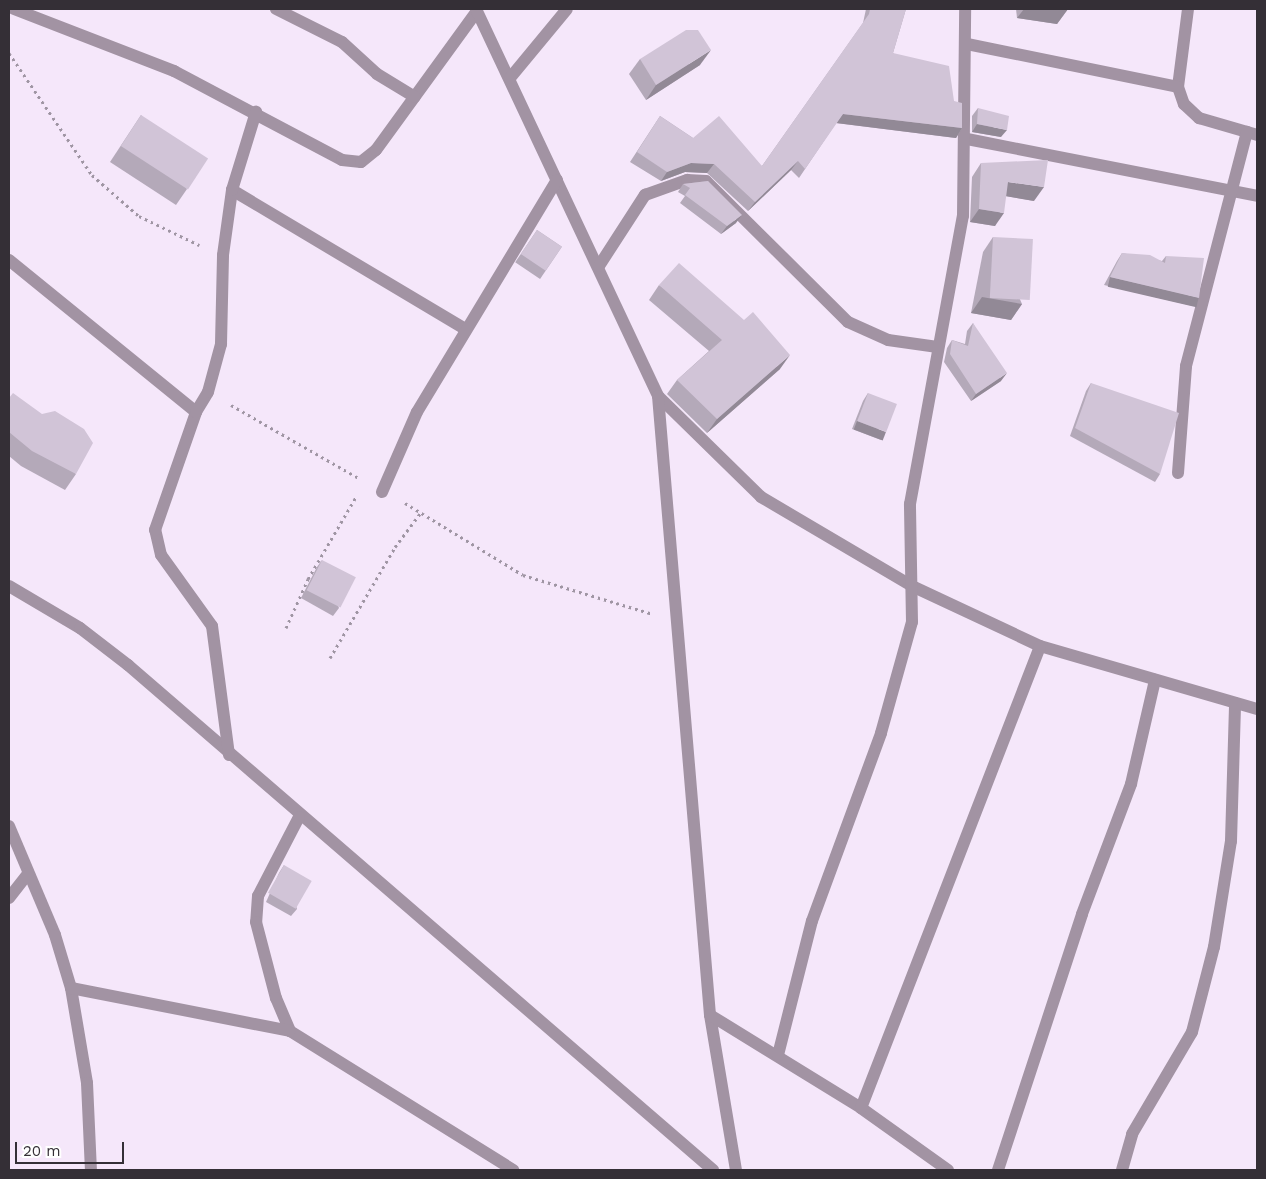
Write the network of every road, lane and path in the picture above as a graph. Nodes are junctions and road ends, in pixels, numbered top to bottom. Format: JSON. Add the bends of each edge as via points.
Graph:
{"nodes":[{"id":1,"x":14,"y":9,"type":"edge"},
{"id":2,"x":276,"y":9,"type":"edge"},
{"id":3,"x":566,"y":9,"type":"edge"},
{"id":4,"x":965,"y":9,"type":"edge"},
{"id":5,"x":1188,"y":9,"type":"edge"},
{"id":6,"x":476,"y":10,"type":"edge"},
{"id":7,"x":967,"y":44,"type":"junction"},
{"id":8,"x":9,"y":54,"type":"edge"},
{"id":9,"x":510,"y":78,"type":"junction"},
{"id":10,"x":1178,"y":87,"type":"junction"},
{"id":11,"x":415,"y":97,"type":"junction"},
{"id":12,"x":256,"y":112,"type":"junction"},
{"id":13,"x":1252,"y":133,"type":"edge"},
{"id":14,"x":968,"y":139,"type":"junction"},
{"id":15,"x":558,"y":180,"type":"junction"},
{"id":16,"x":232,"y":190,"type":"junction"},
{"id":17,"x":1232,"y":191,"type":"junction"},
{"id":18,"x":1257,"y":196,"type":"edge"},
{"id":19,"x":223,"y":254,"type":"junction"},
{"id":20,"x":9,"y":260,"type":"edge"},
{"id":21,"x":599,"y":266,"type":"junction"},
{"id":22,"x":465,"y":329,"type":"junction"},
{"id":23,"x":938,"y":347,"type":"junction"},
{"id":24,"x":208,"y":392,"type":"junction"},
{"id":25,"x":658,"y":396,"type":"junction"},
{"id":26,"x":196,"y":412,"type":"junction"},
{"id":27,"x":1178,"y":474,"type":"dead end"},
{"id":28,"x":365,"y":482,"type":"junction"},
{"id":29,"x":382,"y":492,"type":"junction"},
{"id":30,"x":422,"y":511,"type":"junction"},
{"id":31,"x":9,"y":586,"type":"edge"},
{"id":32,"x":914,"y":587,"type":"junction"},
{"id":33,"x":677,"y":621,"type":"junction"},
{"id":34,"x":286,"y":628,"type":"dead end"},
{"id":35,"x":1040,"y":646,"type":"junction"},
{"id":36,"x":330,"y":658,"type":"dead end"},
{"id":37,"x":1155,"y":680,"type":"junction"},
{"id":38,"x":1235,"y":702,"type":"junction"},
{"id":39,"x":1257,"y":709,"type":"edge"},
{"id":40,"x":229,"y":755,"type":"junction"},
{"id":41,"x":299,"y":817,"type":"junction"},
{"id":42,"x":9,"y":826,"type":"edge"},
{"id":43,"x":28,"y":874,"type":"junction"},
{"id":44,"x":9,"y":898,"type":"edge"},
{"id":45,"x":71,"y":988,"type":"junction"},
{"id":46,"x":710,"y":1015,"type":"junction"},
{"id":47,"x":290,"y":1031,"type":"junction"},
{"id":48,"x":778,"y":1055,"type":"junction"},
{"id":49,"x":861,"y":1108,"type":"junction"},
{"id":50,"x":91,"y":1170,"type":"edge"},
{"id":51,"x":513,"y":1170,"type":"edge"},
{"id":52,"x":713,"y":1170,"type":"edge"},
{"id":53,"x":736,"y":1170,"type":"edge"},
{"id":54,"x":948,"y":1170,"type":"edge"},
{"id":55,"x":998,"y":1170,"type":"edge"},
{"id":56,"x":1122,"y":1170,"type":"edge"}],
"edges":[{"from":1,"to":12,"type":"street","via":[[174,71]]},
{"from":2,"to":11,"type":"street","via":[[342,42],[377,74]]},
{"from":3,"to":9,"type":"street"},
{"from":4,"to":7,"type":"street"},
{"from":5,"to":10,"type":"street"},
{"from":6,"to":9,"type":"street"},
{"from":6,"to":11,"type":"street"},
{"from":7,"to":10,"type":"street"},
{"from":7,"to":14,"type":"street"},
{"from":8,"to":19,"type":"path","via":[[58,120],[80,160],[117,200],[140,216]]},
{"from":9,"to":15,"type":"street"},
{"from":10,"to":13,"type":"street","via":[[1184,104],[1199,118]]},
{"from":11,"to":12,"type":"street","via":[[376,150],[361,162],[342,160]]},
{"from":12,"to":16,"type":"street"},
{"from":13,"to":17,"type":"street"},
{"from":14,"to":17,"type":"street"},
{"from":14,"to":23,"type":"street","via":[[963,216]]},
{"from":15,"to":21,"type":"street"},
{"from":15,"to":22,"type":"street"},
{"from":16,"to":19,"type":"street"},
{"from":16,"to":22,"type":"street"},
{"from":17,"to":18,"type":"street"},
{"from":17,"to":27,"type":"street","via":[[1186,366]]},
{"from":19,"to":24,"type":"street","via":[[221,344]]},
{"from":20,"to":26,"type":"street"},
{"from":21,"to":23,"type":"street","via":[[645,195],[687,180],[706,181],[848,322],[888,340]]},
{"from":21,"to":25,"type":"street"},
{"from":22,"to":29,"type":"street","via":[[417,412]]},
{"from":23,"to":32,"type":"street","via":[[910,504]]},
{"from":24,"to":26,"type":"street"},
{"from":24,"to":28,"type":"path"},
{"from":25,"to":32,"type":"street","via":[[761,497]]},
{"from":25,"to":33,"type":"street"},
{"from":26,"to":40,"type":"street","via":[[169,481],[155,541],[212,626]]},
{"from":28,"to":29,"type":"path"},
{"from":28,"to":34,"type":"path","via":[[308,579]]},
{"from":29,"to":30,"type":"path"},
{"from":30,"to":33,"type":"path","via":[[523,576]]},
{"from":30,"to":36,"type":"path"},
{"from":31,"to":40,"type":"street","via":[[80,628]]},
{"from":32,"to":35,"type":"street"},
{"from":32,"to":48,"type":"street","via":[[904,661],[847,832],[812,921]]},
{"from":33,"to":46,"type":"street"},
{"from":35,"to":37,"type":"street"},
{"from":35,"to":49,"type":"street"},
{"from":37,"to":38,"type":"street"},
{"from":37,"to":55,"type":"street","via":[[1131,784],[1082,914]]},
{"from":38,"to":39,"type":"street"},
{"from":38,"to":56,"type":"street","via":[[1231,841],[1214,947],[1192,1032],[1132,1134]]},
{"from":40,"to":41,"type":"street"},
{"from":41,"to":47,"type":"street","via":[[258,896],[256,922],[276,998]]},
{"from":41,"to":52,"type":"street"},
{"from":42,"to":43,"type":"street"},
{"from":43,"to":44,"type":"street"},
{"from":43,"to":45,"type":"street","via":[[55,935]]},
{"from":45,"to":47,"type":"street"},
{"from":45,"to":50,"type":"street","via":[[87,1083]]},
{"from":46,"to":48,"type":"street"},
{"from":46,"to":53,"type":"street"},
{"from":47,"to":51,"type":"street"},
{"from":48,"to":49,"type":"street"},
{"from":49,"to":54,"type":"street"}]}
